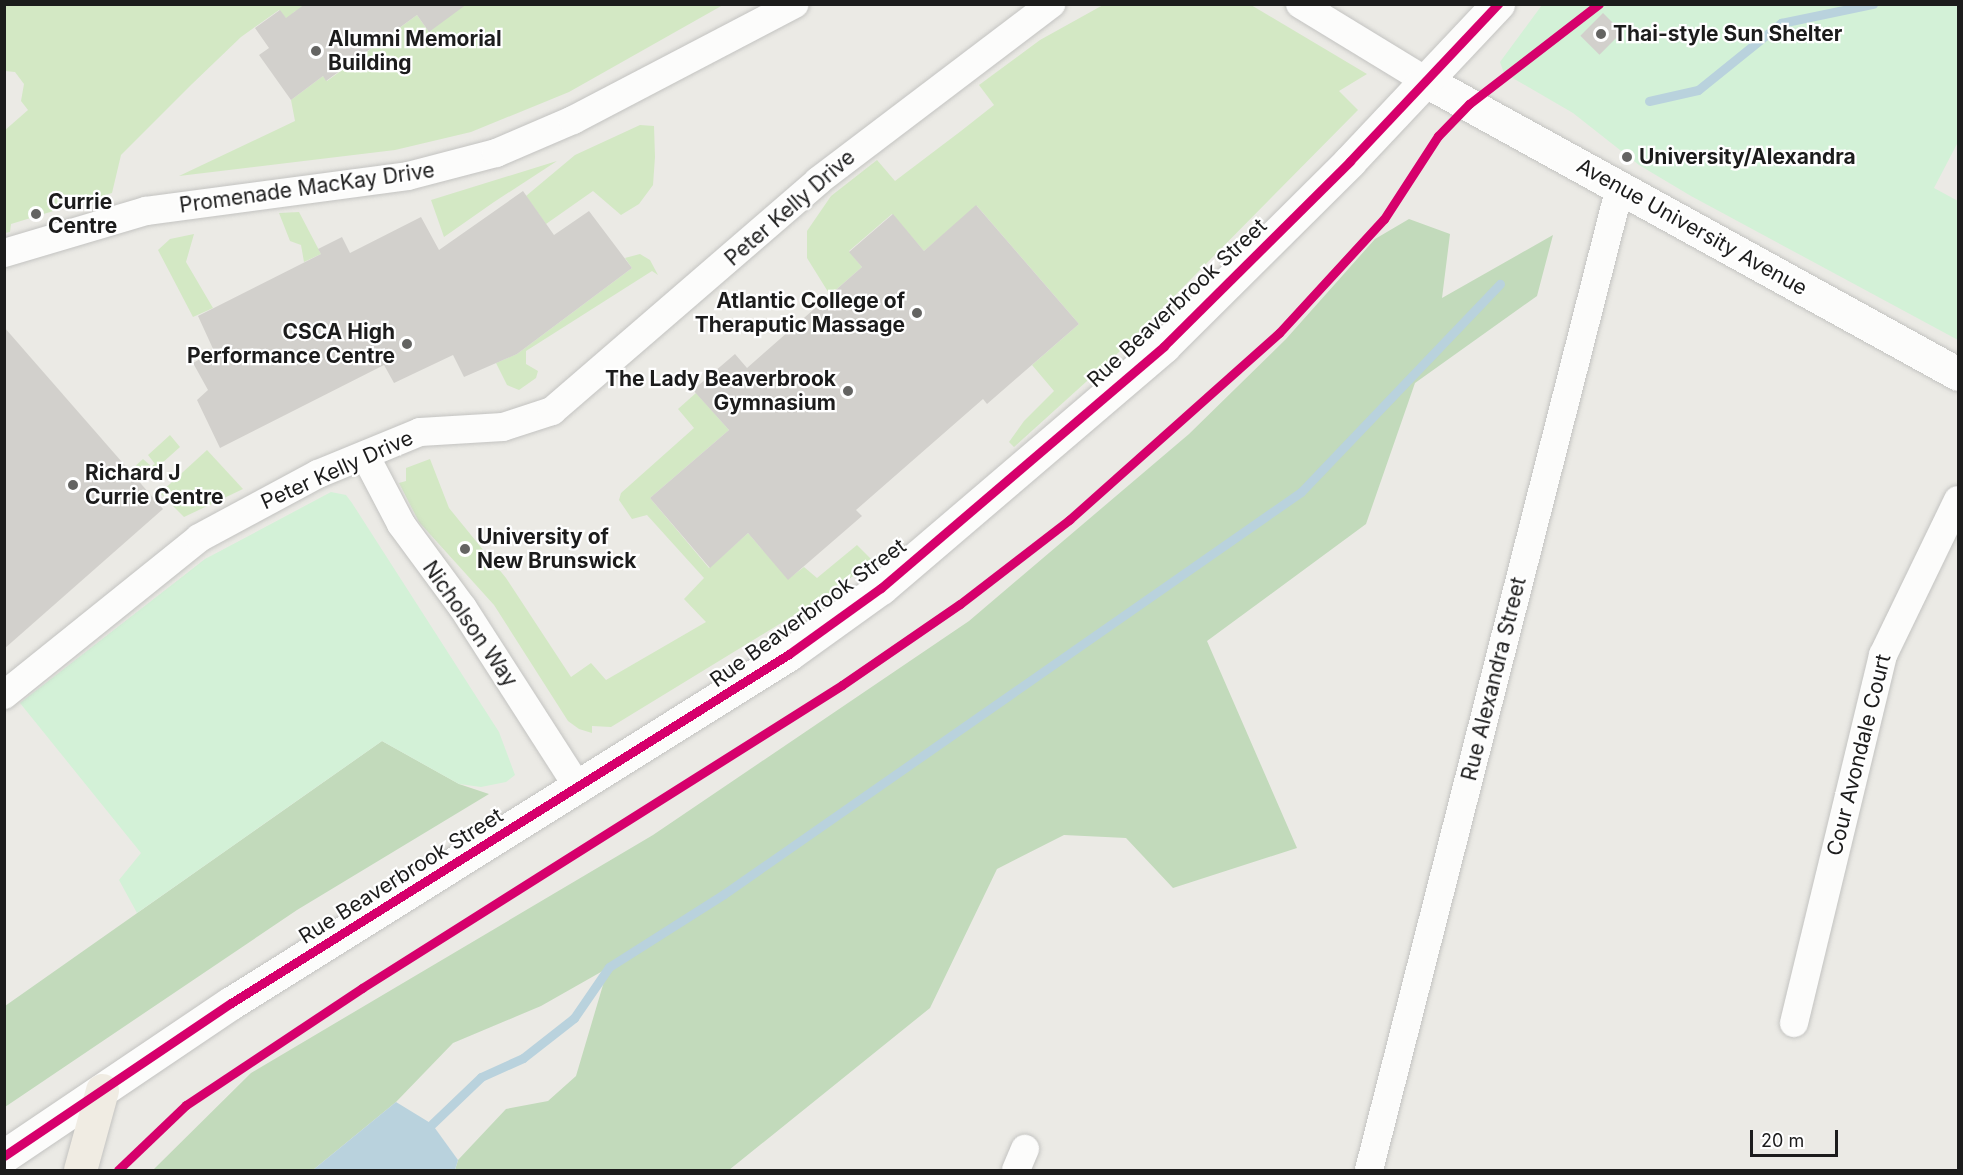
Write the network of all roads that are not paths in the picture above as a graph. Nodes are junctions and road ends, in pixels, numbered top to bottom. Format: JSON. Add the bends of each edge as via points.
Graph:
{"nodes":[{"id":1,"x":795,"y":4,"type":"edge"},
{"id":2,"x":1051,"y":4,"type":"edge"},
{"id":3,"x":1498,"y":4,"type":"edge"},
{"id":4,"x":1310,"y":8,"type":"edge"},
{"id":5,"x":1426,"y":81,"type":"junction"},
{"id":6,"x":1620,"y":187,"type":"junction"},
{"id":7,"x":33,"y":248,"type":"junction"},
{"id":8,"x":4,"y":253,"type":"edge"},
{"id":9,"x":4,"y":269,"type":"edge"},
{"id":10,"x":1959,"y":374,"type":"edge"},
{"id":11,"x":366,"y":457,"type":"junction"},
{"id":12,"x":1959,"y":500,"type":"edge"},
{"id":13,"x":4,"y":695,"type":"edge"},
{"id":14,"x":579,"y":789,"type":"junction"},
{"id":15,"x":1794,"y":1023,"type":"dead end"},
{"id":16,"x":102,"y":1090,"type":"junction"},
{"id":17,"x":4,"y":1156,"type":"edge"},
{"id":18,"x":80,"y":1170,"type":"edge"},
{"id":19,"x":1369,"y":1170,"type":"edge"}],
"edges":[{"from":1,"to":7,"type":"street","name":"Promenade MacKay Drive","via":[[573,120],[496,153],[408,176],[146,211]]},
{"from":2,"to":11,"type":"street","name":"Peter Kelly Drive","via":[[818,181],[552,411],[503,428],[420,432]]},
{"from":3,"to":5,"type":"street","name":"Rue Beaverbrook Street"},
{"from":4,"to":5,"type":"street"},
{"from":5,"to":6,"type":"street","name":"Avenue University Avenue"},
{"from":5,"to":14,"type":"street","name":"Rue Beaverbrook Street","via":[[1164,346],[881,588],[789,654]]},
{"from":6,"to":10,"type":"street","name":"Avenue University Avenue"},
{"from":6,"to":19,"type":"street","name":"Rue Alexandra Street"},
{"from":7,"to":8,"type":"street","name":"Promenade MacKay Drive"},
{"from":7,"to":9,"type":"street"},
{"from":11,"to":13,"type":"street","name":"Peter Kelly Drive","via":[[318,474],[199,538]]},
{"from":11,"to":14,"type":"street","name":"Nicholson Way","via":[[400,524],[464,608]]},
{"from":12,"to":15,"type":"street","name":"Cour Avondale Court","via":[[1905,603],[1880,663]]},
{"from":14,"to":16,"type":"street","name":"Rue Beaverbrook Street","via":[[376,911]]},
{"from":16,"to":17,"type":"street","name":"Rue Beaverbrook Street"},
{"from":16,"to":18,"type":"main road"}]}
